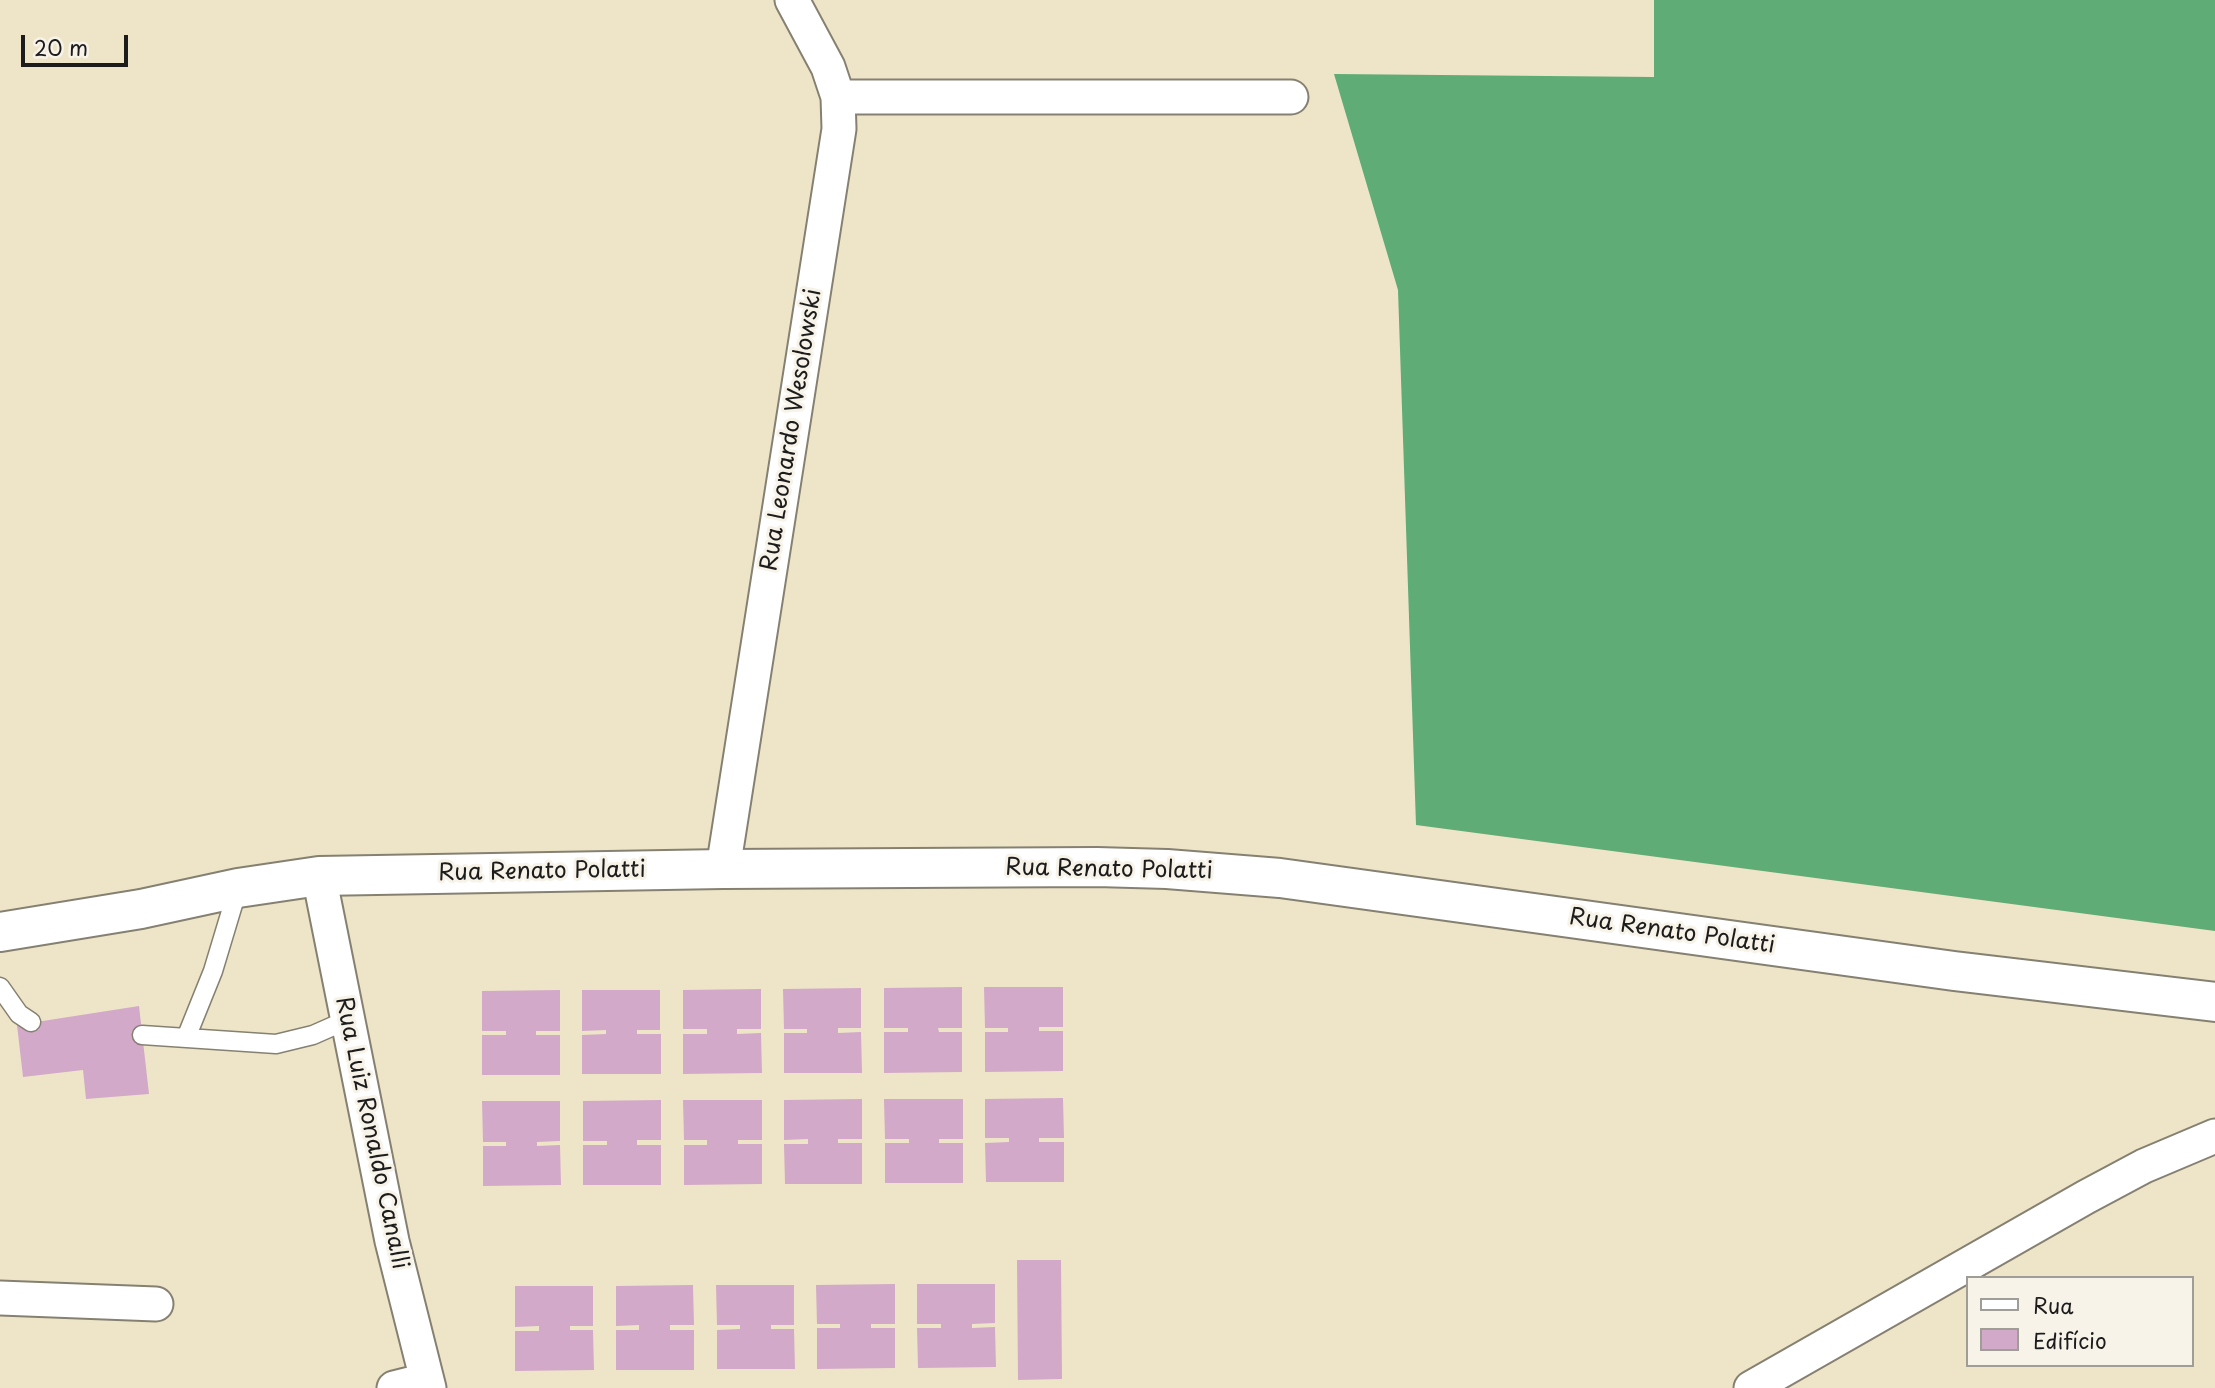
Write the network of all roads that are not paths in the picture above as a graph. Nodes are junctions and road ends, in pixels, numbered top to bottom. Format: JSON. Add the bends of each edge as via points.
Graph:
{"nodes":[{"id":1,"x":792,"y":0,"type":"edge"},
{"id":2,"x":838,"y":97,"type":"junction"},
{"id":3,"x":1291,"y":97,"type":"dead end"},
{"id":4,"x":723,"y":869,"type":"junction"},
{"id":5,"x":320,"y":876,"type":"junction"},
{"id":6,"x":239,"y":888,"type":"junction"},
{"id":7,"x":0,"y":932,"type":"edge"},
{"id":8,"x":0,"y":987,"type":"edge"},
{"id":9,"x":2215,"y":1002,"type":"edge"},
{"id":10,"x":347,"y":1020,"type":"junction"},
{"id":11,"x":31,"y":1022,"type":"dead end"},
{"id":12,"x":142,"y":1035,"type":"dead end"},
{"id":13,"x":186,"y":1038,"type":"junction"},
{"id":14,"x":2215,"y":1136,"type":"edge"},
{"id":15,"x":0,"y":1298,"type":"edge"},
{"id":16,"x":156,"y":1304,"type":"dead end"},
{"id":17,"x":428,"y":1384,"type":"edge"},
{"id":18,"x":394,"y":1388,"type":"edge"},
{"id":19,"x":1751,"y":1388,"type":"edge"}],
"edges":[{"from":1,"to":2,"type":"street","name":"Rua Leonardo Wesolowski","via":[[828,67]]},
{"from":2,"to":3,"type":"street"},
{"from":2,"to":4,"type":"street","name":"Rua Leonardo Wesolowski","via":[[836,159]]},
{"from":4,"to":5,"type":"main road","name":"Rua Renato Polatti"},
{"from":4,"to":9,"type":"main road","name":"Rua Renato Polatti","via":[[1097,867],[1223,873]]},
{"from":5,"to":6,"type":"main road","name":"Rua Renato Polatti"},
{"from":5,"to":10,"type":"street","name":"Rua Luiz Ronaldo Canalli"},
{"from":6,"to":7,"type":"main road","name":"Rua Renato Polatti"},
{"from":6,"to":13,"type":"lane"},
{"from":8,"to":11,"type":"lane","via":[[19,1014]]},
{"from":10,"to":13,"type":"lane","via":[[275,1044]]},
{"from":10,"to":17,"type":"street","name":"Rua Luiz Ronaldo Canalli"},
{"from":12,"to":13,"type":"lane"},
{"from":14,"to":19,"type":"street","via":[[2086,1197]]},
{"from":15,"to":16,"type":"street"},
{"from":17,"to":18,"type":"street"}]}
